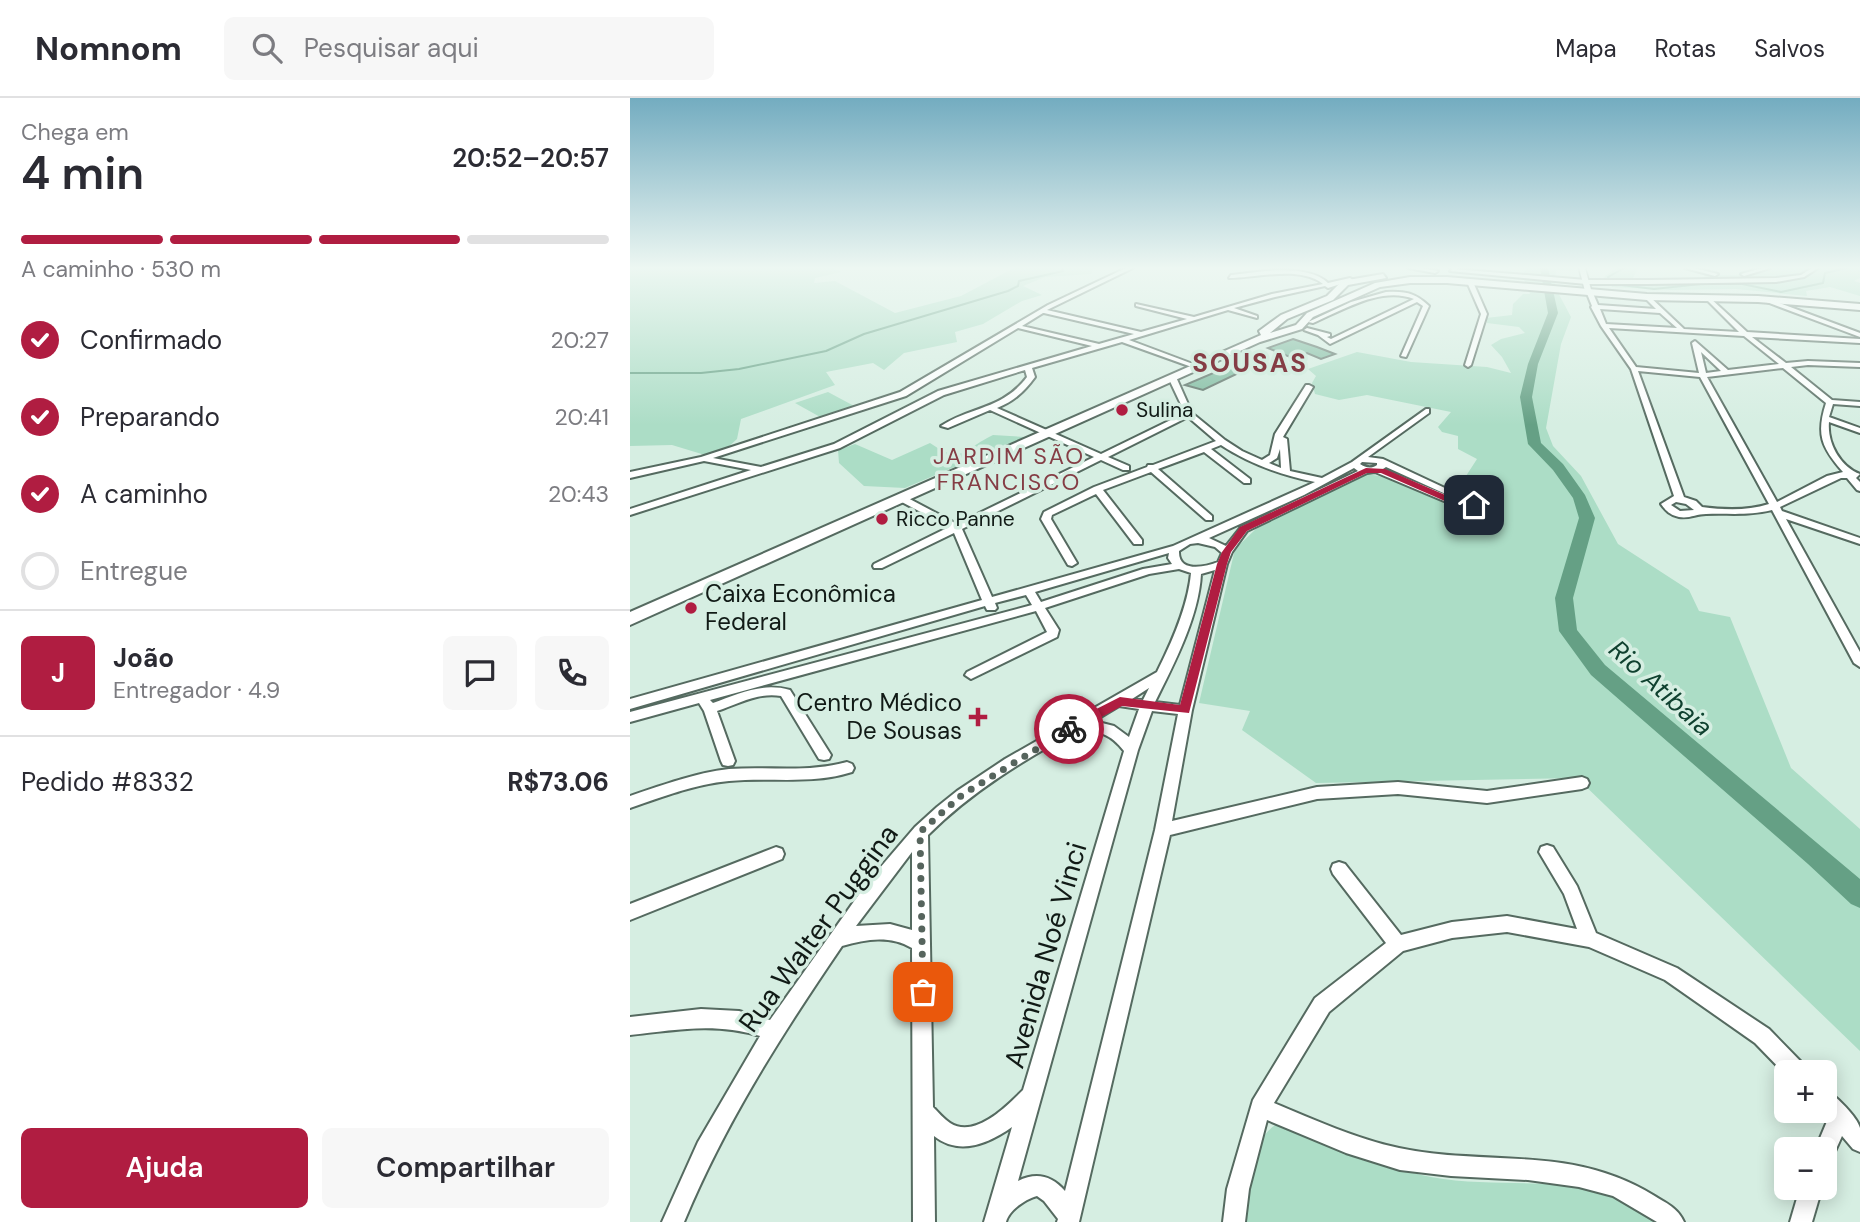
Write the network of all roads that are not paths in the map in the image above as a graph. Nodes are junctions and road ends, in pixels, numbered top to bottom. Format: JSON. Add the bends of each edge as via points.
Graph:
{"nodes":[{"id":1,"x":1030,"y":320,"type":"edge"},
{"id":2,"x":1084,"y":320,"type":"edge"},
{"id":3,"x":1185,"y":320,"type":"edge"},
{"id":4,"x":1260,"y":320,"type":"edge"},
{"id":5,"x":1279,"y":320,"type":"edge"},
{"id":6,"x":1296,"y":320,"type":"edge"},
{"id":7,"x":1309,"y":320,"type":"edge"},
{"id":8,"x":1316,"y":320,"type":"edge"},
{"id":9,"x":1374,"y":320,"type":"edge"},
{"id":10,"x":1420,"y":320,"type":"edge"},
{"id":11,"x":1483,"y":320,"type":"edge"},
{"id":12,"x":1601,"y":320,"type":"edge"},
{"id":13,"x":1671,"y":320,"type":"edge"},
{"id":14,"x":1731,"y":320,"type":"edge"},
{"id":15,"x":1817,"y":320,"type":"edge"},
{"id":16,"x":1308,"y":324,"type":"junction"},
{"id":17,"x":1604,"y":326,"type":"junction"},
{"id":18,"x":1020,"y":327,"type":"junction"},
{"id":19,"x":1269,"y":327,"type":"junction"},
{"id":20,"x":1284,"y":331,"type":"junction"},
{"id":21,"x":1683,"y":331,"type":"junction"},
{"id":22,"x":1141,"y":334,"type":"junction"},
{"id":23,"x":1346,"y":334,"type":"junction"},
{"id":24,"x":1745,"y":334,"type":"junction"},
{"id":25,"x":1321,"y":335,"type":"junction"},
{"id":26,"x":1860,"y":338,"type":"edge"},
{"id":27,"x":1124,"y":340,"type":"junction"},
{"id":28,"x":1695,"y":343,"type":"junction"},
{"id":29,"x":1100,"y":346,"type":"junction"},
{"id":30,"x":1404,"y":356,"type":"dead end"},
{"id":31,"x":1191,"y":365,"type":"junction"},
{"id":32,"x":1468,"y":365,"type":"dead end"},
{"id":33,"x":1860,"y":365,"type":"edge"},
{"id":34,"x":1786,"y":366,"type":"junction"},
{"id":35,"x":1028,"y":367,"type":"junction"},
{"id":36,"x":1634,"y":369,"type":"junction"},
{"id":37,"x":1727,"y":372,"type":"junction"},
{"id":38,"x":1703,"y":375,"type":"junction"},
{"id":39,"x":1175,"y":382,"type":"junction"},
{"id":40,"x":1309,"y":387,"type":"dead end"},
{"id":41,"x":1830,"y":402,"type":"junction"},
{"id":42,"x":1860,"y":404,"type":"edge"},
{"id":43,"x":992,"y":408,"type":"junction"},
{"id":44,"x":1426,"y":411,"type":"dead end"},
{"id":45,"x":1189,"y":414,"type":"junction"},
{"id":46,"x":1824,"y":418,"type":"junction"},
{"id":47,"x":945,"y":426,"type":"dead end"},
{"id":48,"x":1282,"y":430,"type":"junction"},
{"id":49,"x":1860,"y":431,"type":"edge"},
{"id":50,"x":1045,"y":432,"type":"junction"},
{"id":51,"x":1222,"y":442,"type":"junction"},
{"id":52,"x":1381,"y":445,"type":"junction"},
{"id":53,"x":1204,"y":448,"type":"junction"},
{"id":54,"x":1099,"y":456,"type":"junction"},
{"id":55,"x":703,"y":458,"type":"junction"},
{"id":56,"x":1357,"y":461,"type":"junction"},
{"id":57,"x":1262,"y":463,"type":"junction"},
{"id":58,"x":1375,"y":465,"type":"junction"},
{"id":59,"x":1151,"y":467,"type":"junction"},
{"id":60,"x":1126,"y":468,"type":"dead end"},
{"id":61,"x":760,"y":470,"type":"junction"},
{"id":62,"x":1286,"y":473,"type":"junction"},
{"id":63,"x":630,"y":475,"type":"edge"},
{"id":64,"x":1855,"y":475,"type":"edge"},
{"id":65,"x":1247,"y":481,"type":"dead end"},
{"id":66,"x":1322,"y":481,"type":"junction"},
{"id":67,"x":1860,"y":488,"type":"edge"},
{"id":68,"x":1097,"y":489,"type":"junction"},
{"id":69,"x":1301,"y":493,"type":"junction"},
{"id":70,"x":901,"y":498,"type":"junction"},
{"id":71,"x":1680,"y":499,"type":"junction"},
{"id":72,"x":1699,"y":510,"type":"junction"},
{"id":73,"x":1776,"y":510,"type":"junction"},
{"id":74,"x":630,"y":512,"type":"edge"},
{"id":75,"x":1209,"y":518,"type":"dead end"},
{"id":76,"x":956,"y":527,"type":"junction"},
{"id":77,"x":1197,"y":540,"type":"junction"},
{"id":78,"x":1860,"y":541,"type":"edge"},
{"id":79,"x":1139,"y":542,"type":"dead end"},
{"id":80,"x":1175,"y":548,"type":"junction"},
{"id":81,"x":1224,"y":558,"type":"junction"},
{"id":82,"x":1072,"y":563,"type":"dead end"},
{"id":83,"x":878,"y":566,"type":"dead end"},
{"id":84,"x":1179,"y":566,"type":"junction"},
{"id":85,"x":1196,"y":571,"type":"junction"},
{"id":86,"x":1028,"y":589,"type":"junction"},
{"id":87,"x":987,"y":601,"type":"junction"},
{"id":88,"x":1037,"y":607,"type":"junction"},
{"id":89,"x":630,"y":612,"type":"edge"},
{"id":90,"x":996,"y":617,"type":"junction"},
{"id":91,"x":630,"y":619,"type":"edge"},
{"id":92,"x":1860,"y":663,"type":"edge"},
{"id":93,"x":971,"y":675,"type":"dead end"},
{"id":94,"x":1161,"y":675,"type":"junction"},
{"id":95,"x":698,"y":698,"type":"junction"},
{"id":96,"x":1120,"y":702,"type":"junction"},
{"id":97,"x":1148,"y":703,"type":"junction"},
{"id":98,"x":630,"y":704,"type":"edge"},
{"id":99,"x":710,"y":709,"type":"junction"},
{"id":100,"x":1185,"y":710,"type":"junction"},
{"id":101,"x":630,"y":717,"type":"edge"},
{"id":102,"x":1075,"y":725,"type":"junction"},
{"id":103,"x":1131,"y":750,"type":"junction"},
{"id":104,"x":824,"y":755,"type":"dead end"},
{"id":105,"x":728,"y":761,"type":"dead end"},
{"id":106,"x":846,"y":768,"type":"dead end"},
{"id":107,"x":1582,"y":783,"type":"dead end"},
{"id":108,"x":630,"y":802,"type":"edge"},
{"id":109,"x":1163,"y":830,"type":"junction"},
{"id":110,"x":920,"y":832,"type":"junction"},
{"id":111,"x":1547,"y":852,"type":"dead end"},
{"id":112,"x":776,"y":854,"type":"dead end"},
{"id":113,"x":1339,"y":869,"type":"dead end"},
{"id":114,"x":630,"y":912,"type":"edge"},
{"id":115,"x":1590,"y":939,"type":"junction"},
{"id":116,"x":836,"y":940,"type":"junction"},
{"id":117,"x":922,"y":944,"type":"junction"},
{"id":118,"x":1398,"y":944,"type":"junction"},
{"id":119,"x":630,"y":1026,"type":"edge"},
{"id":120,"x":775,"y":1031,"type":"junction"},
{"id":121,"x":1785,"y":1060,"type":"edge"},
{"id":122,"x":1034,"y":1094,"type":"junction"},
{"id":123,"x":1260,"y":1107,"type":"junction"},
{"id":124,"x":923,"y":1112,"type":"junction"},
{"id":125,"x":1837,"y":1113,"type":"edge"},
{"id":126,"x":1860,"y":1142,"type":"edge"},
{"id":127,"x":1807,"y":1200,"type":"edge"},
{"id":128,"x":997,"y":1215,"type":"edge"},
{"id":129,"x":1069,"y":1219,"type":"edge"},
{"id":130,"x":673,"y":1222,"type":"edge"},
{"id":131,"x":924,"y":1222,"type":"edge"},
{"id":132,"x":1234,"y":1222,"type":"edge"},
{"id":133,"x":1673,"y":1222,"type":"edge"},
{"id":134,"x":1801,"y":1222,"type":"edge"}],
"edges":[{"from":1,"to":18,"type":"street"},
{"from":2,"to":22,"type":"street"},
{"from":3,"to":22,"type":"street"},
{"from":4,"to":19,"type":"main road"},
{"from":5,"to":19,"type":"main road"},
{"from":6,"to":16,"type":"main road"},
{"from":7,"to":16,"type":"main road"},
{"from":8,"to":16,"type":"street"},
{"from":9,"to":23,"type":"street"},
{"from":10,"to":30,"type":"street"},
{"from":11,"to":32,"type":"street"},
{"from":12,"to":17,"type":"street"},
{"from":13,"to":21,"type":"street"},
{"from":14,"to":24,"type":"street"},
{"from":15,"to":26,"type":"street"},
{"from":16,"to":20,"type":"main road"},
{"from":16,"to":25,"type":"street"},
{"from":17,"to":21,"type":"street"},
{"from":17,"to":36,"type":"street"},
{"from":18,"to":29,"type":"street"},
{"from":18,"to":55,"type":"street","via":[[903,394]]},
{"from":19,"to":20,"type":"main road"},
{"from":19,"to":31,"type":"main road"},
{"from":20,"to":39,"type":"main road","via":[[1256,340]]},
{"from":21,"to":24,"type":"street"},
{"from":21,"to":28,"type":"street"},
{"from":22,"to":27,"type":"street"},
{"from":23,"to":25,"type":"street"},
{"from":23,"to":25,"type":"street","via":[[1330,341]]},
{"from":24,"to":26,"type":"street"},
{"from":24,"to":34,"type":"street"},
{"from":27,"to":29,"type":"street"},
{"from":27,"to":31,"type":"street"},
{"from":28,"to":37,"type":"street"},
{"from":28,"to":38,"type":"street"},
{"from":29,"to":35,"type":"street"},
{"from":31,"to":50,"type":"main road"},
{"from":33,"to":34,"type":"street"},
{"from":34,"to":37,"type":"street"},
{"from":34,"to":41,"type":"street"},
{"from":35,"to":43,"type":"street","via":[[1031,377],[1027,384]]},
{"from":35,"to":61,"type":"street","via":[[940,393],[857,438]]},
{"from":36,"to":38,"type":"street"},
{"from":36,"to":71,"type":"street"},
{"from":37,"to":38,"type":"street"},
{"from":38,"to":73,"type":"street"},
{"from":39,"to":45,"type":"street"},
{"from":39,"to":50,"type":"main road","via":[[1157,384]]},
{"from":40,"to":48,"type":"street"},
{"from":41,"to":42,"type":"street"},
{"from":41,"to":46,"type":"street"},
{"from":43,"to":47,"type":"street"},
{"from":43,"to":50,"type":"street"},
{"from":44,"to":52,"type":"street"},
{"from":45,"to":51,"type":"street"},
{"from":45,"to":54,"type":"street"},
{"from":46,"to":49,"type":"street"},
{"from":46,"to":64,"type":"street","via":[[1824,442]]},
{"from":48,"to":57,"type":"street","via":[[1274,456]]},
{"from":48,"to":62,"type":"street"},
{"from":50,"to":54,"type":"street"},
{"from":50,"to":70,"type":"main road"},
{"from":50,"to":89,"type":"main road"},
{"from":51,"to":53,"type":"street"},
{"from":51,"to":57,"type":"street"},
{"from":52,"to":56,"type":"street"},
{"from":52,"to":58,"type":"street","via":[[1374,454]]},
{"from":53,"to":59,"type":"street"},
{"from":53,"to":65,"type":"street"},
{"from":54,"to":60,"type":"street"},
{"from":54,"to":76,"type":"street"},
{"from":55,"to":61,"type":"street"},
{"from":55,"to":63,"type":"street"},
{"from":56,"to":58,"type":"street"},
{"from":56,"to":58,"type":"street"},
{"from":56,"to":66,"type":"street"},
{"from":57,"to":62,"type":"street"},
{"from":58,"to":58,"type":"street","via":[[1466,507],[1474,505]]},
{"from":58,"to":81,"type":"street","via":[[1244,529]]},
{"from":59,"to":68,"type":"street"},
{"from":59,"to":75,"type":"street"},
{"from":61,"to":74,"type":"street"},
{"from":62,"to":66,"type":"street"},
{"from":62,"to":69,"type":"street"},
{"from":64,"to":67,"type":"street"},
{"from":64,"to":73,"type":"street","via":[[1830,478]]},
{"from":66,"to":69,"type":"street"},
{"from":68,"to":79,"type":"street"},
{"from":68,"to":82,"type":"street","via":[[1047,514]]},
{"from":69,"to":77,"type":"street"},
{"from":70,"to":76,"type":"street"},
{"from":70,"to":91,"type":"main road"},
{"from":71,"to":72,"type":"street"},
{"from":71,"to":72,"type":"street","via":[[1670,500],[1666,506],[1684,515]]},
{"from":72,"to":73,"type":"street","via":[[1739,514]]},
{"from":73,"to":78,"type":"street"},
{"from":73,"to":92,"type":"street"},
{"from":76,"to":83,"type":"street"},
{"from":76,"to":87,"type":"street"},
{"from":77,"to":80,"type":"street"},
{"from":77,"to":81,"type":"street","via":[[1216,542]]},
{"from":80,"to":84,"type":"street","via":[[1173,561]]},
{"from":80,"to":86,"type":"street"},
{"from":81,"to":85,"type":"street","via":[[1215,568]]},
{"from":81,"to":100,"type":"street"},
{"from":84,"to":85,"type":"street"},
{"from":84,"to":88,"type":"street","via":[[1147,571]]},
{"from":85,"to":94,"type":"street","name":"Avenida Noé Vinci","via":[[1175,649]]},
{"from":86,"to":87,"type":"street"},
{"from":86,"to":88,"type":"street"},
{"from":87,"to":90,"type":"street"},
{"from":87,"to":98,"type":"street"},
{"from":88,"to":90,"type":"street"},
{"from":88,"to":93,"type":"street","via":[[1054,630],[1049,637]]},
{"from":90,"to":95,"type":"street"},
{"from":94,"to":96,"type":"street","name":"Rua Walter Puggina"},
{"from":94,"to":97,"type":"street","name":"Avenida Noé Vinci"},
{"from":95,"to":99,"type":"street"},
{"from":95,"to":101,"type":"street"},
{"from":96,"to":97,"type":"street","name":"Rua Walter Puggina"},
{"from":96,"to":102,"type":"street","name":"Rua Walter Puggina"},
{"from":97,"to":100,"type":"street"},
{"from":97,"to":103,"type":"street","name":"Avenida Noé Vinci"},
{"from":99,"to":104,"type":"street","via":[[765,691],[781,691]]},
{"from":99,"to":105,"type":"street"},
{"from":100,"to":109,"type":"street"},
{"from":102,"to":103,"type":"street","via":[[1109,728]]},
{"from":102,"to":110,"type":"street","name":"Rua Walter Puggina","via":[[962,795]]},
{"from":103,"to":122,"type":"street","name":"Avenida Noé Vinci"},
{"from":106,"to":108,"type":"street","via":[[827,773],[729,775]]},
{"from":107,"to":109,"type":"street","via":[[1488,797],[1398,788],[1317,793]]},
{"from":109,"to":129,"type":"street"},
{"from":110,"to":116,"type":"street","name":"Rua Walter Puggina","via":[[893,861]]},
{"from":110,"to":117,"type":"street"},
{"from":111,"to":115,"type":"street","via":[[1571,891]]},
{"from":112,"to":114,"type":"street"},
{"from":113,"to":118,"type":"street"},
{"from":115,"to":118,"type":"street","via":[[1507,925],[1452,930]]},
{"from":115,"to":121,"type":"street","via":[[1671,974],[1762,1036]]},
{"from":116,"to":117,"type":"street","via":[[881,930],[910,936]]},
{"from":116,"to":120,"type":"street","name":"Rua Walter Puggina"},
{"from":117,"to":124,"type":"street"},
{"from":118,"to":123,"type":"street","via":[[1322,1005]]},
{"from":119,"to":120,"type":"street","via":[[701,1018],[739,1020]]},
{"from":120,"to":130,"type":"street","name":"Rua Walter Puggina","via":[[724,1112]]},
{"from":122,"to":124,"type":"street","via":[[987,1131],[965,1135],[948,1133]]},
{"from":122,"to":128,"type":"street","name":"Avenida Noé Vinci"},
{"from":123,"to":132,"type":"street"},
{"from":123,"to":133,"type":"street","via":[[1332,1138],[1399,1158],[1458,1167],[1545,1169],[1608,1183]]},
{"from":124,"to":131,"type":"street"},
{"from":125,"to":126,"type":"street"},
{"from":127,"to":134,"type":"street"},
{"from":128,"to":129,"type":"street","via":[[1021,1189],[1031,1185],[1046,1186],[1055,1193]]}]}
